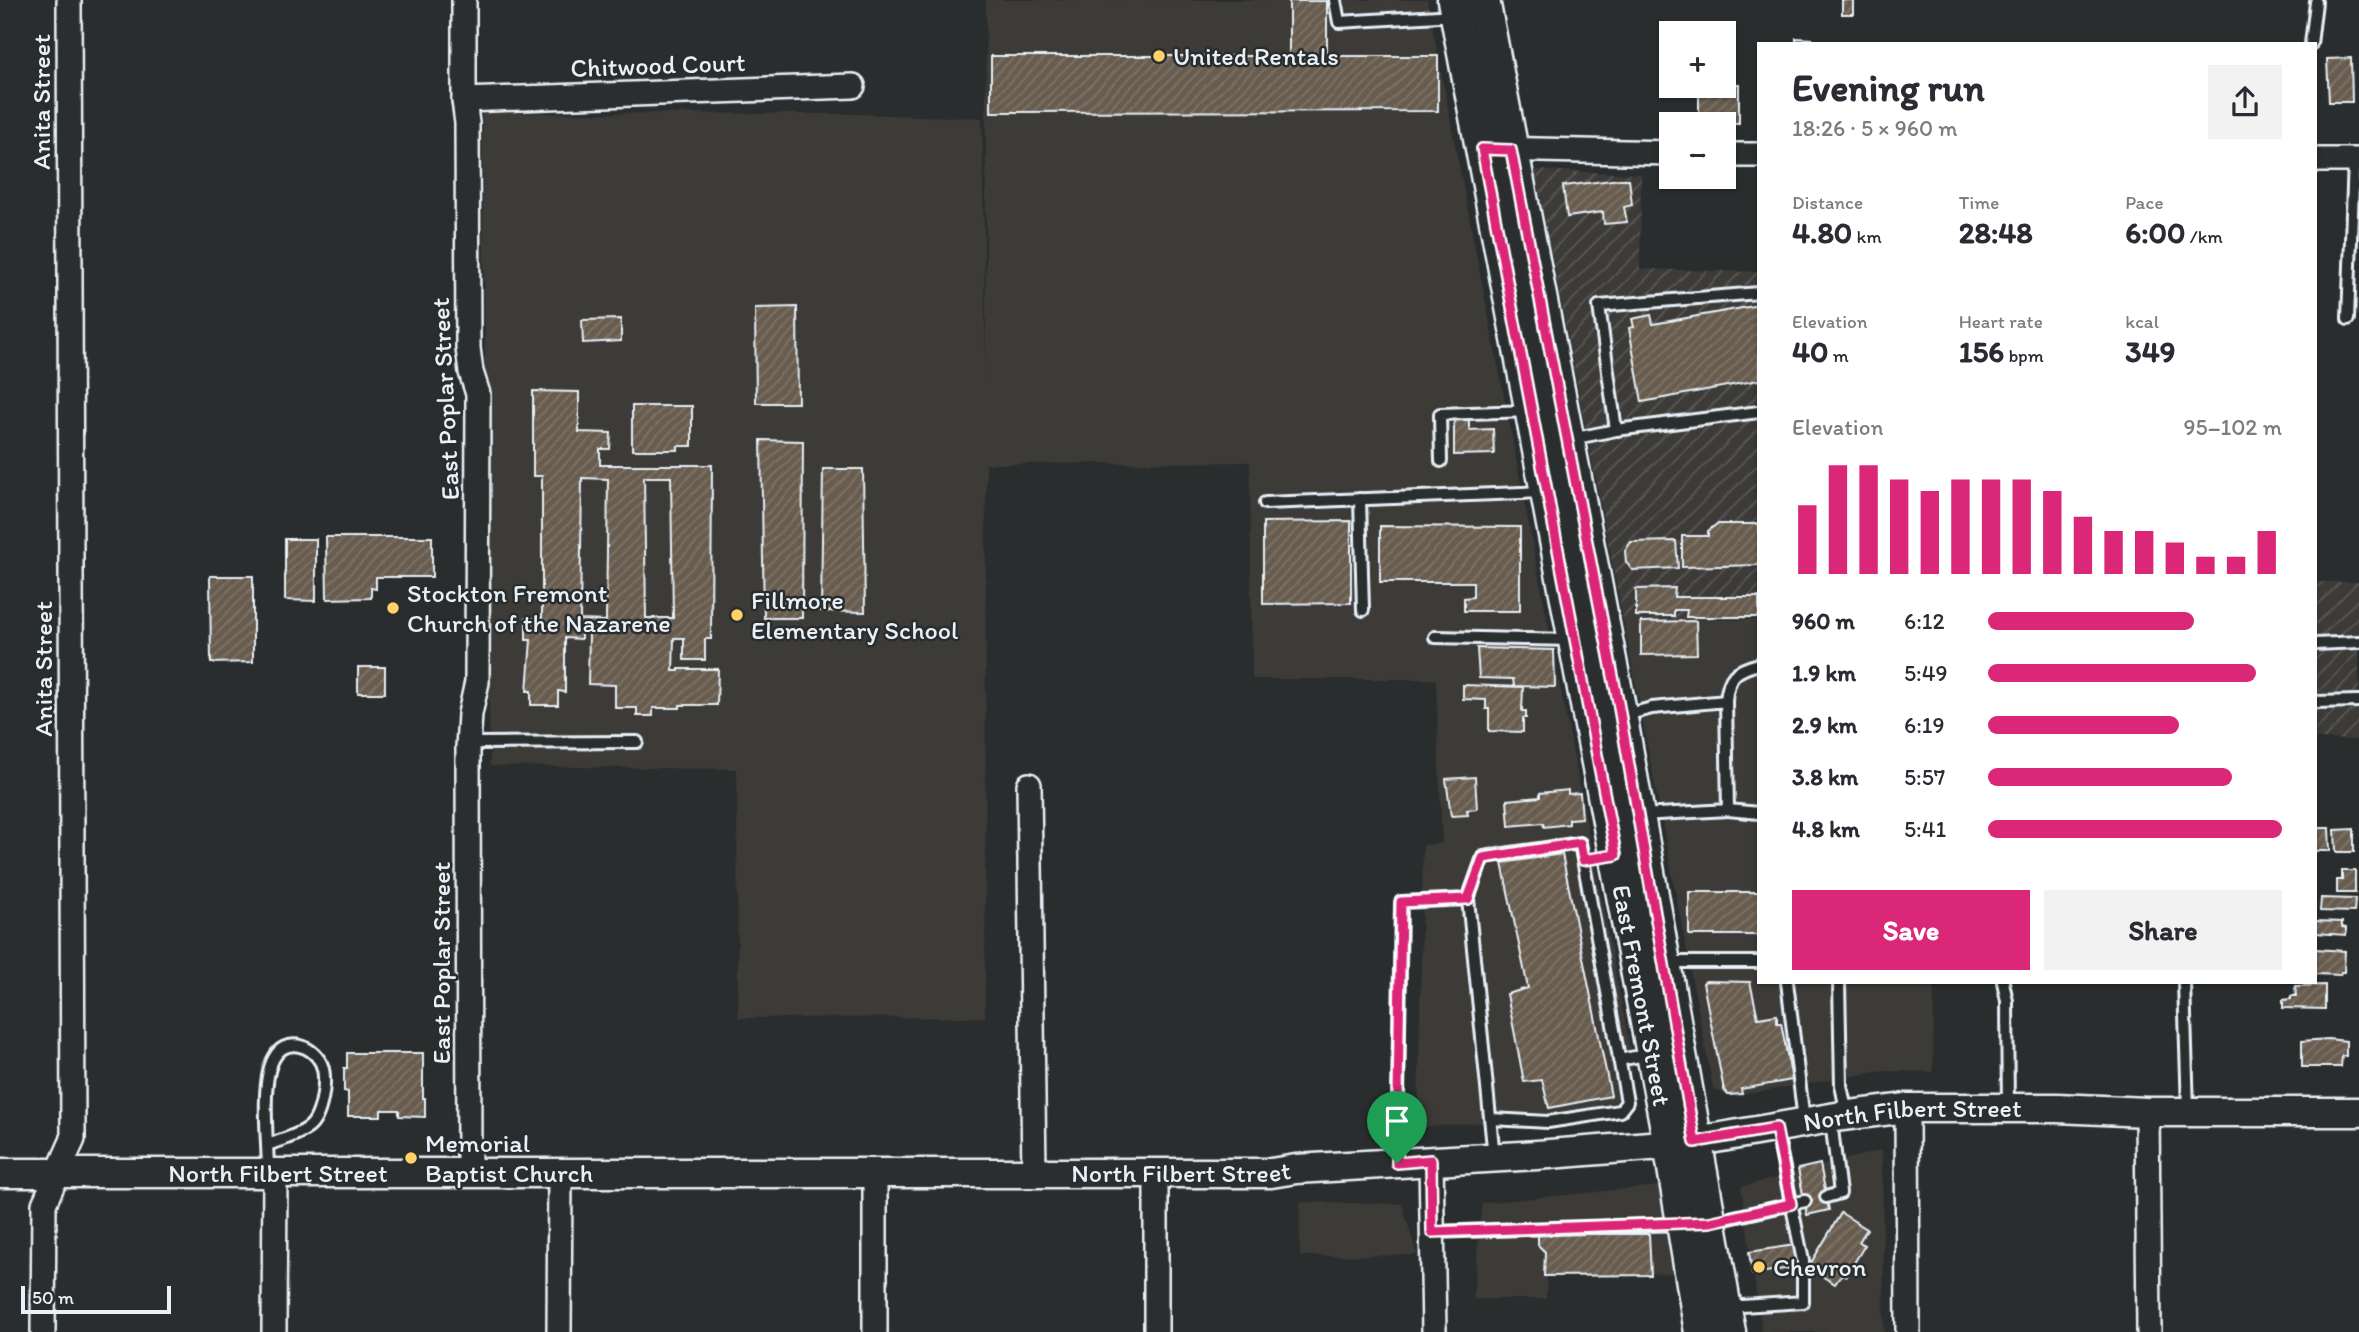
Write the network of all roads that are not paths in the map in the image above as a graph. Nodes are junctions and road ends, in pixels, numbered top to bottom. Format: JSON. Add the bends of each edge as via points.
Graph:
{"nodes":[{"id":1,"x":69,"y":0,"type":"edge"},
{"id":2,"x":464,"y":0,"type":"edge"},
{"id":3,"x":1335,"y":0,"type":"edge"},
{"id":4,"x":2316,"y":2,"type":"edge"},
{"id":5,"x":1465,"y":5,"type":"edge"},
{"id":6,"x":2311,"y":42,"type":"edge"},
{"id":7,"x":853,"y":86,"type":"dead end"},
{"id":8,"x":464,"y":100,"type":"junction"},
{"id":9,"x":1496,"y":149,"type":"junction"},
{"id":10,"x":1659,"y":153,"type":"edge"},
{"id":11,"x":1736,"y":155,"type":"edge"},
{"id":12,"x":1757,"y":155,"type":"edge"},
{"id":13,"x":2317,"y":160,"type":"edge"},
{"id":14,"x":2357,"y":160,"type":"edge"},
{"id":15,"x":1757,"y":293,"type":"edge"},
{"id":16,"x":2348,"y":319,"type":"dead end"},
{"id":17,"x":1532,"y":411,"type":"junction"},
{"id":18,"x":1757,"y":412,"type":"edge"},
{"id":19,"x":1616,"y":430,"type":"junction"},
{"id":20,"x":1568,"y":439,"type":"junction"},
{"id":21,"x":1441,"y":461,"type":"dead end"},
{"id":22,"x":1547,"y":492,"type":"junction"},
{"id":23,"x":1360,"y":499,"type":"junction"},
{"id":24,"x":1265,"y":503,"type":"dead end"},
{"id":25,"x":1363,"y":610,"type":"dead end"},
{"id":26,"x":1435,"y":638,"type":"dead end"},
{"id":27,"x":1590,"y":638,"type":"junction"},
{"id":28,"x":2359,"y":642,"type":"edge"},
{"id":29,"x":2317,"y":644,"type":"edge"},
{"id":30,"x":1757,"y":665,"type":"edge"},
{"id":31,"x":1726,"y":701,"type":"junction"},
{"id":32,"x":2359,"y":701,"type":"edge"},
{"id":33,"x":2317,"y":702,"type":"edge"},
{"id":34,"x":1621,"y":716,"type":"junction"},
{"id":35,"x":637,"y":742,"type":"dead end"},
{"id":36,"x":469,"y":743,"type":"junction"},
{"id":37,"x":1029,"y":785,"type":"dead end"},
{"id":38,"x":1728,"y":810,"type":"junction"},
{"id":39,"x":1757,"y":813,"type":"edge"},
{"id":40,"x":1638,"y":815,"type":"junction"},
{"id":41,"x":1614,"y":855,"type":"junction"},
{"id":42,"x":1468,"y":899,"type":"junction"},
{"id":43,"x":1664,"y":962,"type":"junction"},
{"id":44,"x":1757,"y":962,"type":"edge"},
{"id":45,"x":1788,"y":984,"type":"edge"},
{"id":46,"x":1839,"y":984,"type":"edge"},
{"id":47,"x":2003,"y":984,"type":"edge"},
{"id":48,"x":2184,"y":984,"type":"edge"},
{"id":49,"x":1666,"y":1052,"type":"junction"},
{"id":50,"x":1619,"y":1060,"type":"junction"},
{"id":51,"x":1907,"y":1108,"type":"junction"},
{"id":52,"x":2008,"y":1109,"type":"junction"},
{"id":53,"x":2188,"y":1111,"type":"junction"},
{"id":54,"x":2147,"y":1112,"type":"junction"},
{"id":55,"x":2359,"y":1112,"type":"edge"},
{"id":56,"x":1491,"y":1119,"type":"junction"},
{"id":57,"x":1827,"y":1119,"type":"junction"},
{"id":58,"x":1776,"y":1128,"type":"junction"},
{"id":59,"x":1682,"y":1143,"type":"junction"},
{"id":60,"x":268,"y":1144,"type":"junction"},
{"id":61,"x":1494,"y":1157,"type":"junction"},
{"id":62,"x":1431,"y":1160,"type":"junction"},
{"id":63,"x":1397,"y":1163,"type":"junction"},
{"id":64,"x":0,"y":1173,"type":"edge"},
{"id":65,"x":58,"y":1173,"type":"junction"},
{"id":66,"x":271,"y":1173,"type":"junction"},
{"id":67,"x":469,"y":1173,"type":"junction"},
{"id":68,"x":560,"y":1173,"type":"junction"},
{"id":69,"x":875,"y":1174,"type":"junction"},
{"id":70,"x":1034,"y":1174,"type":"junction"},
{"id":71,"x":1156,"y":1174,"type":"junction"},
{"id":72,"x":1826,"y":1197,"type":"dead end"},
{"id":73,"x":1805,"y":1201,"type":"dead end"},
{"id":74,"x":1791,"y":1204,"type":"junction"},
{"id":75,"x":1696,"y":1223,"type":"junction"},
{"id":76,"x":1432,"y":1232,"type":"junction"},
{"id":77,"x":1713,"y":1320,"type":"edge"},
{"id":78,"x":43,"y":1332,"type":"edge"},
{"id":79,"x":274,"y":1332,"type":"edge"},
{"id":80,"x":559,"y":1332,"type":"edge"},
{"id":81,"x":876,"y":1332,"type":"edge"},
{"id":82,"x":1156,"y":1332,"type":"edge"},
{"id":83,"x":1434,"y":1332,"type":"edge"},
{"id":84,"x":1908,"y":1332,"type":"edge"},
{"id":85,"x":2149,"y":1332,"type":"edge"}],
"edges":[{"from":1,"to":65,"type":"street","name":"Anita Street","via":[[73,1139]]},
{"from":2,"to":8,"type":"street","name":"East Poplar Street"},
{"from":3,"to":5,"type":"lane","via":[[1339,22]]},
{"from":4,"to":6,"type":"lane"},
{"from":5,"to":9,"type":"main road","name":"East Fremont Street"},
{"from":7,"to":8,"type":"street","name":"Chitwood Court"},
{"from":8,"to":36,"type":"street","name":"East Poplar Street","via":[[468,348],[478,394],[477,682]]},
{"from":9,"to":10,"type":"street"},
{"from":9,"to":17,"type":"main road","name":"East Fremont Street"},
{"from":9,"to":20,"type":"main road","name":"East Fremont Street"},
{"from":11,"to":12,"type":"street"},
{"from":13,"to":14,"type":"street"},
{"from":14,"to":16,"type":"lane"},
{"from":15,"to":19,"type":"lane","via":[[1599,306]]},
{"from":17,"to":21,"type":"lane","via":[[1440,414]]},
{"from":17,"to":22,"type":"main road","name":"East Fremont Street"},
{"from":18,"to":19,"type":"lane"},
{"from":19,"to":20,"type":"lane"},
{"from":20,"to":27,"type":"main road","name":"East Fremont Street"},
{"from":22,"to":23,"type":"lane"},
{"from":22,"to":27,"type":"main road","name":"East Fremont Street"},
{"from":23,"to":24,"type":"lane"},
{"from":23,"to":25,"type":"lane"},
{"from":26,"to":27,"type":"lane"},
{"from":27,"to":34,"type":"main road","name":"East Fremont Street"},
{"from":27,"to":41,"type":"main road","name":"East Fremont Street"},
{"from":28,"to":29,"type":"lane"},
{"from":30,"to":31,"type":"lane","via":[[1739,670],[1727,683]]},
{"from":31,"to":34,"type":"lane","via":[[1652,708]]},
{"from":31,"to":38,"type":"lane"},
{"from":32,"to":33,"type":"lane"},
{"from":34,"to":40,"type":"main road","name":"East Fremont Street"},
{"from":35,"to":36,"type":"lane"},
{"from":36,"to":67,"type":"street","name":"East Poplar Street"},
{"from":37,"to":70,"type":"street"},
{"from":38,"to":39,"type":"lane"},
{"from":38,"to":40,"type":"lane"},
{"from":40,"to":41,"type":"main road","name":"East Fremont Street"},
{"from":41,"to":42,"type":"lane","via":[[1580,843],[1483,858]]},
{"from":41,"to":43,"type":"main road","name":"East Fremont Street"},
{"from":41,"to":49,"type":"main road","name":"East Fremont Street"},
{"from":41,"to":50,"type":"lane"},
{"from":42,"to":56,"type":"lane"},
{"from":42,"to":63,"type":"lane","via":[[1401,902]]},
{"from":43,"to":44,"type":"lane"},
{"from":43,"to":49,"type":"main road","name":"East Fremont Street"},
{"from":45,"to":57,"type":"lane"},
{"from":46,"to":57,"type":"lane","via":[[1841,1085]]},
{"from":47,"to":52,"type":"lane"},
{"from":48,"to":53,"type":"lane"},
{"from":49,"to":50,"type":"lane"},
{"from":49,"to":59,"type":"main road","name":"East Fremont Street"},
{"from":50,"to":56,"type":"lane","via":[[1627,1102],[1620,1111],[1548,1122]]},
{"from":51,"to":52,"type":"street","name":"North Filbert Street"},
{"from":51,"to":57,"type":"street","name":"North Filbert Street"},
{"from":51,"to":84,"type":"street"},
{"from":52,"to":54,"type":"street","name":"North Filbert Street"},
{"from":53,"to":54,"type":"street","name":"North Filbert Street"},
{"from":53,"to":55,"type":"street","name":"North Filbert Street"},
{"from":54,"to":85,"type":"street"},
{"from":56,"to":61,"type":"lane"},
{"from":57,"to":58,"type":"street","name":"North Filbert Street"},
{"from":57,"to":72,"type":"lane","via":[[1840,1193]]},
{"from":58,"to":59,"type":"street","name":"North Filbert Street"},
{"from":58,"to":74,"type":"lane"},
{"from":59,"to":61,"type":"street","name":"North Filbert Street"},
{"from":59,"to":75,"type":"main road","name":"East Fremont Street"},
{"from":60,"to":60,"type":"lane","via":[[268,1076],[283,1046],[296,1044],[313,1051],[322,1065],[320,1113],[308,1128]]},
{"from":60,"to":66,"type":"lane"},
{"from":61,"to":62,"type":"street","name":"North Filbert Street"},
{"from":62,"to":63,"type":"street","name":"North Filbert Street"},
{"from":62,"to":76,"type":"street"},
{"from":63,"to":71,"type":"street","name":"North Filbert Street","via":[[1271,1173]]},
{"from":64,"to":65,"type":"street","name":"North Filbert Street"},
{"from":65,"to":66,"type":"street","name":"North Filbert Street"},
{"from":65,"to":78,"type":"street","name":"Anita Street","via":[[44,1204]]},
{"from":66,"to":67,"type":"street","name":"North Filbert Street"},
{"from":66,"to":79,"type":"street"},
{"from":67,"to":68,"type":"street","name":"North Filbert Street"},
{"from":68,"to":69,"type":"street","name":"North Filbert Street"},
{"from":68,"to":80,"type":"street"},
{"from":69,"to":70,"type":"street","name":"North Filbert Street"},
{"from":69,"to":81,"type":"street"},
{"from":70,"to":71,"type":"street","name":"North Filbert Street"},
{"from":71,"to":82,"type":"street"},
{"from":73,"to":74,"type":"lane"},
{"from":74,"to":75,"type":"lane"},
{"from":74,"to":77,"type":"lane","via":[[1803,1261],[1803,1302]]},
{"from":75,"to":76,"type":"lane"},
{"from":75,"to":77,"type":"main road","name":"East Fremont Street"},
{"from":76,"to":83,"type":"street"}]}
